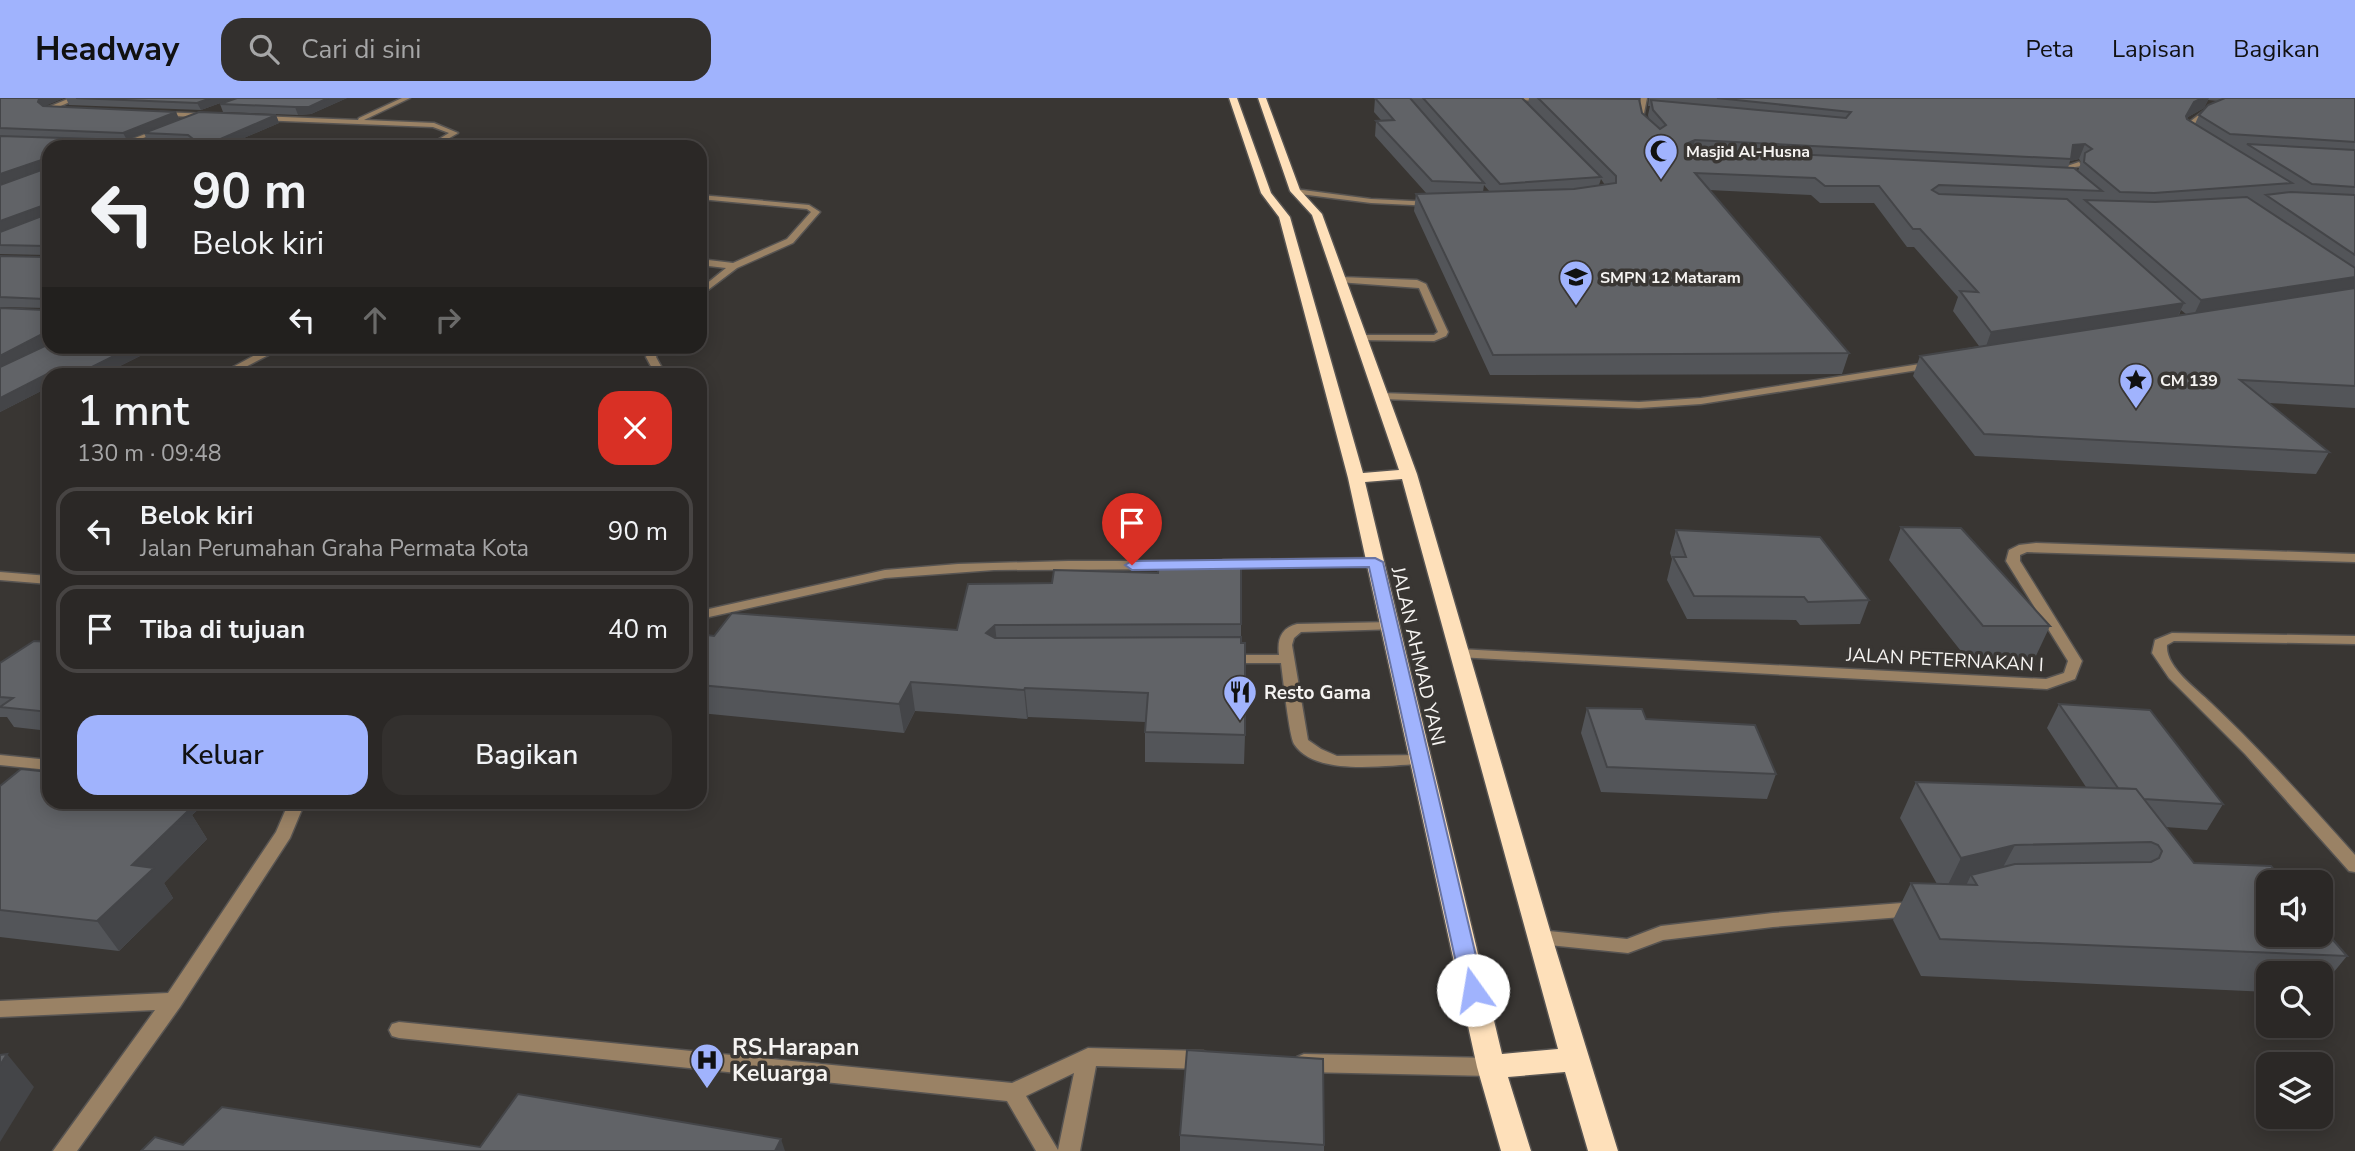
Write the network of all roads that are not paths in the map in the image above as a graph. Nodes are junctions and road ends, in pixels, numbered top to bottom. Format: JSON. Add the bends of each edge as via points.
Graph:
{"nodes":[{"id":1,"x":76,"y":98,"type":"edge"},
{"id":2,"x":407,"y":98,"type":"edge"},
{"id":3,"x":1233,"y":98,"type":"edge"},
{"id":4,"x":1262,"y":98,"type":"edge"},
{"id":5,"x":1512,"y":98,"type":"edge"},
{"id":6,"x":1644,"y":98,"type":"edge"},
{"id":7,"x":2231,"y":98,"type":"edge"},
{"id":8,"x":1553,"y":102,"type":"edge"},
{"id":9,"x":2202,"y":103,"type":"dead end"},
{"id":10,"x":1521,"y":105,"type":"edge"},
{"id":11,"x":2215,"y":105,"type":"junction"},
{"id":12,"x":1628,"y":108,"type":"edge"},
{"id":13,"x":1641,"y":109,"type":"junction"},
{"id":14,"x":67,"y":110,"type":"edge"},
{"id":15,"x":1654,"y":110,"type":"edge"},
{"id":16,"x":147,"y":113,"type":"edge"},
{"id":17,"x":213,"y":114,"type":"edge"},
{"id":18,"x":200,"y":116,"type":"junction"},
{"id":19,"x":252,"y":117,"type":"edge"},
{"id":20,"x":356,"y":121,"type":"junction"},
{"id":21,"x":1650,"y":133,"type":"edge"},
{"id":22,"x":2193,"y":139,"type":"edge"},
{"id":23,"x":130,"y":140,"type":"edge"},
{"id":24,"x":442,"y":140,"type":"edge"},
{"id":25,"x":2079,"y":164,"type":"edge"},
{"id":26,"x":2057,"y":179,"type":"edge"},
{"id":27,"x":2071,"y":180,"type":"junction"},
{"id":28,"x":2078,"y":187,"type":"edge"},
{"id":29,"x":1296,"y":193,"type":"junction"},
{"id":30,"x":707,"y":198,"type":"edge"},
{"id":31,"x":1449,"y":204,"type":"edge"},
{"id":32,"x":707,"y":263,"type":"edge"},
{"id":33,"x":734,"y":266,"type":"junction"},
{"id":34,"x":1341,"y":280,"type":"junction"},
{"id":35,"x":707,"y":287,"type":"edge"},
{"id":36,"x":1362,"y":338,"type":"junction"},
{"id":37,"x":265,"y":354,"type":"edge"},
{"id":38,"x":1944,"y":363,"type":"edge"},
{"id":39,"x":237,"y":368,"type":"edge"},
{"id":40,"x":1381,"y":396,"type":"junction"},
{"id":41,"x":1409,"y":474,"type":"junction"},
{"id":42,"x":1356,"y":478,"type":"junction"},
{"id":43,"x":2355,"y":558,"type":"edge"},
{"id":44,"x":1375,"y":562,"type":"junction"},
{"id":45,"x":0,"y":576,"type":"edge"},
{"id":46,"x":42,"y":579,"type":"edge"},
{"id":47,"x":707,"y":613,"type":"edge"},
{"id":48,"x":1392,"y":626,"type":"junction"},
{"id":49,"x":2355,"y":640,"type":"edge"},
{"id":50,"x":1458,"y":653,"type":"junction"},
{"id":51,"x":1287,"y":659,"type":"junction"},
{"id":52,"x":1205,"y":660,"type":"edge"},
{"id":53,"x":1419,"y":759,"type":"junction"},
{"id":54,"x":0,"y":760,"type":"edge"},
{"id":55,"x":42,"y":764,"type":"edge"},
{"id":56,"x":294,"y":809,"type":"edge"},
{"id":57,"x":2355,"y":866,"type":"edge"},
{"id":58,"x":1929,"y":908,"type":"edge"},
{"id":59,"x":1539,"y":937,"type":"junction"},
{"id":60,"x":173,"y":1001,"type":"junction"},
{"id":61,"x":0,"y":1009,"type":"edge"},
{"id":62,"x":400,"y":1030,"type":"dead end"},
{"id":63,"x":1088,"y":1057,"type":"junction"},
{"id":64,"x":1575,"y":1059,"type":"junction"},
{"id":65,"x":1227,"y":1061,"type":"edge"},
{"id":66,"x":1283,"y":1062,"type":"edge"},
{"id":67,"x":1491,"y":1067,"type":"junction"},
{"id":68,"x":1013,"y":1092,"type":"junction"},
{"id":69,"x":64,"y":1151,"type":"edge"},
{"id":70,"x":1048,"y":1151,"type":"edge"},
{"id":71,"x":1069,"y":1151,"type":"edge"},
{"id":72,"x":1516,"y":1151,"type":"edge"},
{"id":73,"x":1602,"y":1151,"type":"edge"}],
"edges":[{"from":1,"to":14,"type":"street","via":[[47,109]]},
{"from":2,"to":20,"type":"street"},
{"from":3,"to":42,"type":"highway","name":"JALAN AHMAD YANI","via":[[1266,193],[1284,217]]},
{"from":4,"to":29,"type":"highway"},
{"from":5,"to":8,"type":"street"},
{"from":5,"to":10,"type":"street"},
{"from":6,"to":13,"type":"street"},
{"from":7,"to":11,"type":"street","via":[[2228,104]]},
{"from":9,"to":11,"type":"street"},
{"from":11,"to":22,"type":"street","via":[[2185,128]]},
{"from":12,"to":13,"type":"street"},
{"from":13,"to":15,"type":"street"},
{"from":13,"to":21,"type":"street","via":[[1642,125]]},
{"from":16,"to":18,"type":"street"},
{"from":17,"to":18,"type":"street"},
{"from":18,"to":23,"type":"street"},
{"from":19,"to":20,"type":"street"},
{"from":20,"to":24,"type":"street","via":[[434,125],[455,133]]},
{"from":25,"to":27,"type":"street","via":[[2072,165]]},
{"from":26,"to":27,"type":"street"},
{"from":27,"to":28,"type":"street"},
{"from":29,"to":31,"type":"street"},
{"from":29,"to":34,"type":"highway","via":[[1317,214]]},
{"from":30,"to":33,"type":"street","via":[[816,209],[790,241]]},
{"from":32,"to":33,"type":"street"},
{"from":33,"to":35,"type":"street"},
{"from":34,"to":36,"type":"highway"},
{"from":34,"to":36,"type":"street","via":[[1423,286],[1443,332],[1434,338]]},
{"from":36,"to":40,"type":"highway"},
{"from":37,"to":39,"type":"street"},
{"from":38,"to":40,"type":"street","via":[[1701,401],[1639,405]]},
{"from":40,"to":41,"type":"highway"},
{"from":41,"to":42,"type":"highway"},
{"from":41,"to":50,"type":"highway"},
{"from":42,"to":44,"type":"highway","name":"JALAN AHMAD YANI"},
{"from":43,"to":50,"type":"street","name":"JALAN PETERNAKAN I","via":[[2021,549],[2012,561],[2075,661],[2070,676],[2047,684]]},
{"from":44,"to":47,"type":"street","via":[[914,570]]},
{"from":44,"to":48,"type":"highway","name":"JALAN AHMAD YANI"},
{"from":45,"to":46,"type":"street"},
{"from":48,"to":51,"type":"street","via":[[1297,628],[1287,636]]},
{"from":48,"to":53,"type":"highway","name":"JALAN AHMAD YANI"},
{"from":49,"to":57,"type":"street","via":[[2172,638],[2160,643],[2159,653],[2174,675],[2251,750]]},
{"from":50,"to":59,"type":"highway"},
{"from":51,"to":52,"type":"street"},
{"from":51,"to":53,"type":"street","via":[[1301,742],[1315,753],[1335,761]]},
{"from":53,"to":67,"type":"highway","name":"JALAN AHMAD YANI"},
{"from":54,"to":55,"type":"street"},
{"from":56,"to":60,"type":"street","via":[[284,834]]},
{"from":58,"to":59,"type":"street","via":[[1661,933],[1628,946]]},
{"from":59,"to":64,"type":"highway"},
{"from":60,"to":61,"type":"street"},
{"from":60,"to":69,"type":"street"},
{"from":62,"to":68,"type":"street"},
{"from":63,"to":65,"type":"street"},
{"from":63,"to":68,"type":"street"},
{"from":63,"to":71,"type":"street"},
{"from":64,"to":67,"type":"highway"},
{"from":64,"to":73,"type":"highway"},
{"from":66,"to":67,"type":"street"},
{"from":67,"to":72,"type":"highway","name":"JALAN AHMAD YANI"},
{"from":68,"to":70,"type":"street"}]}
